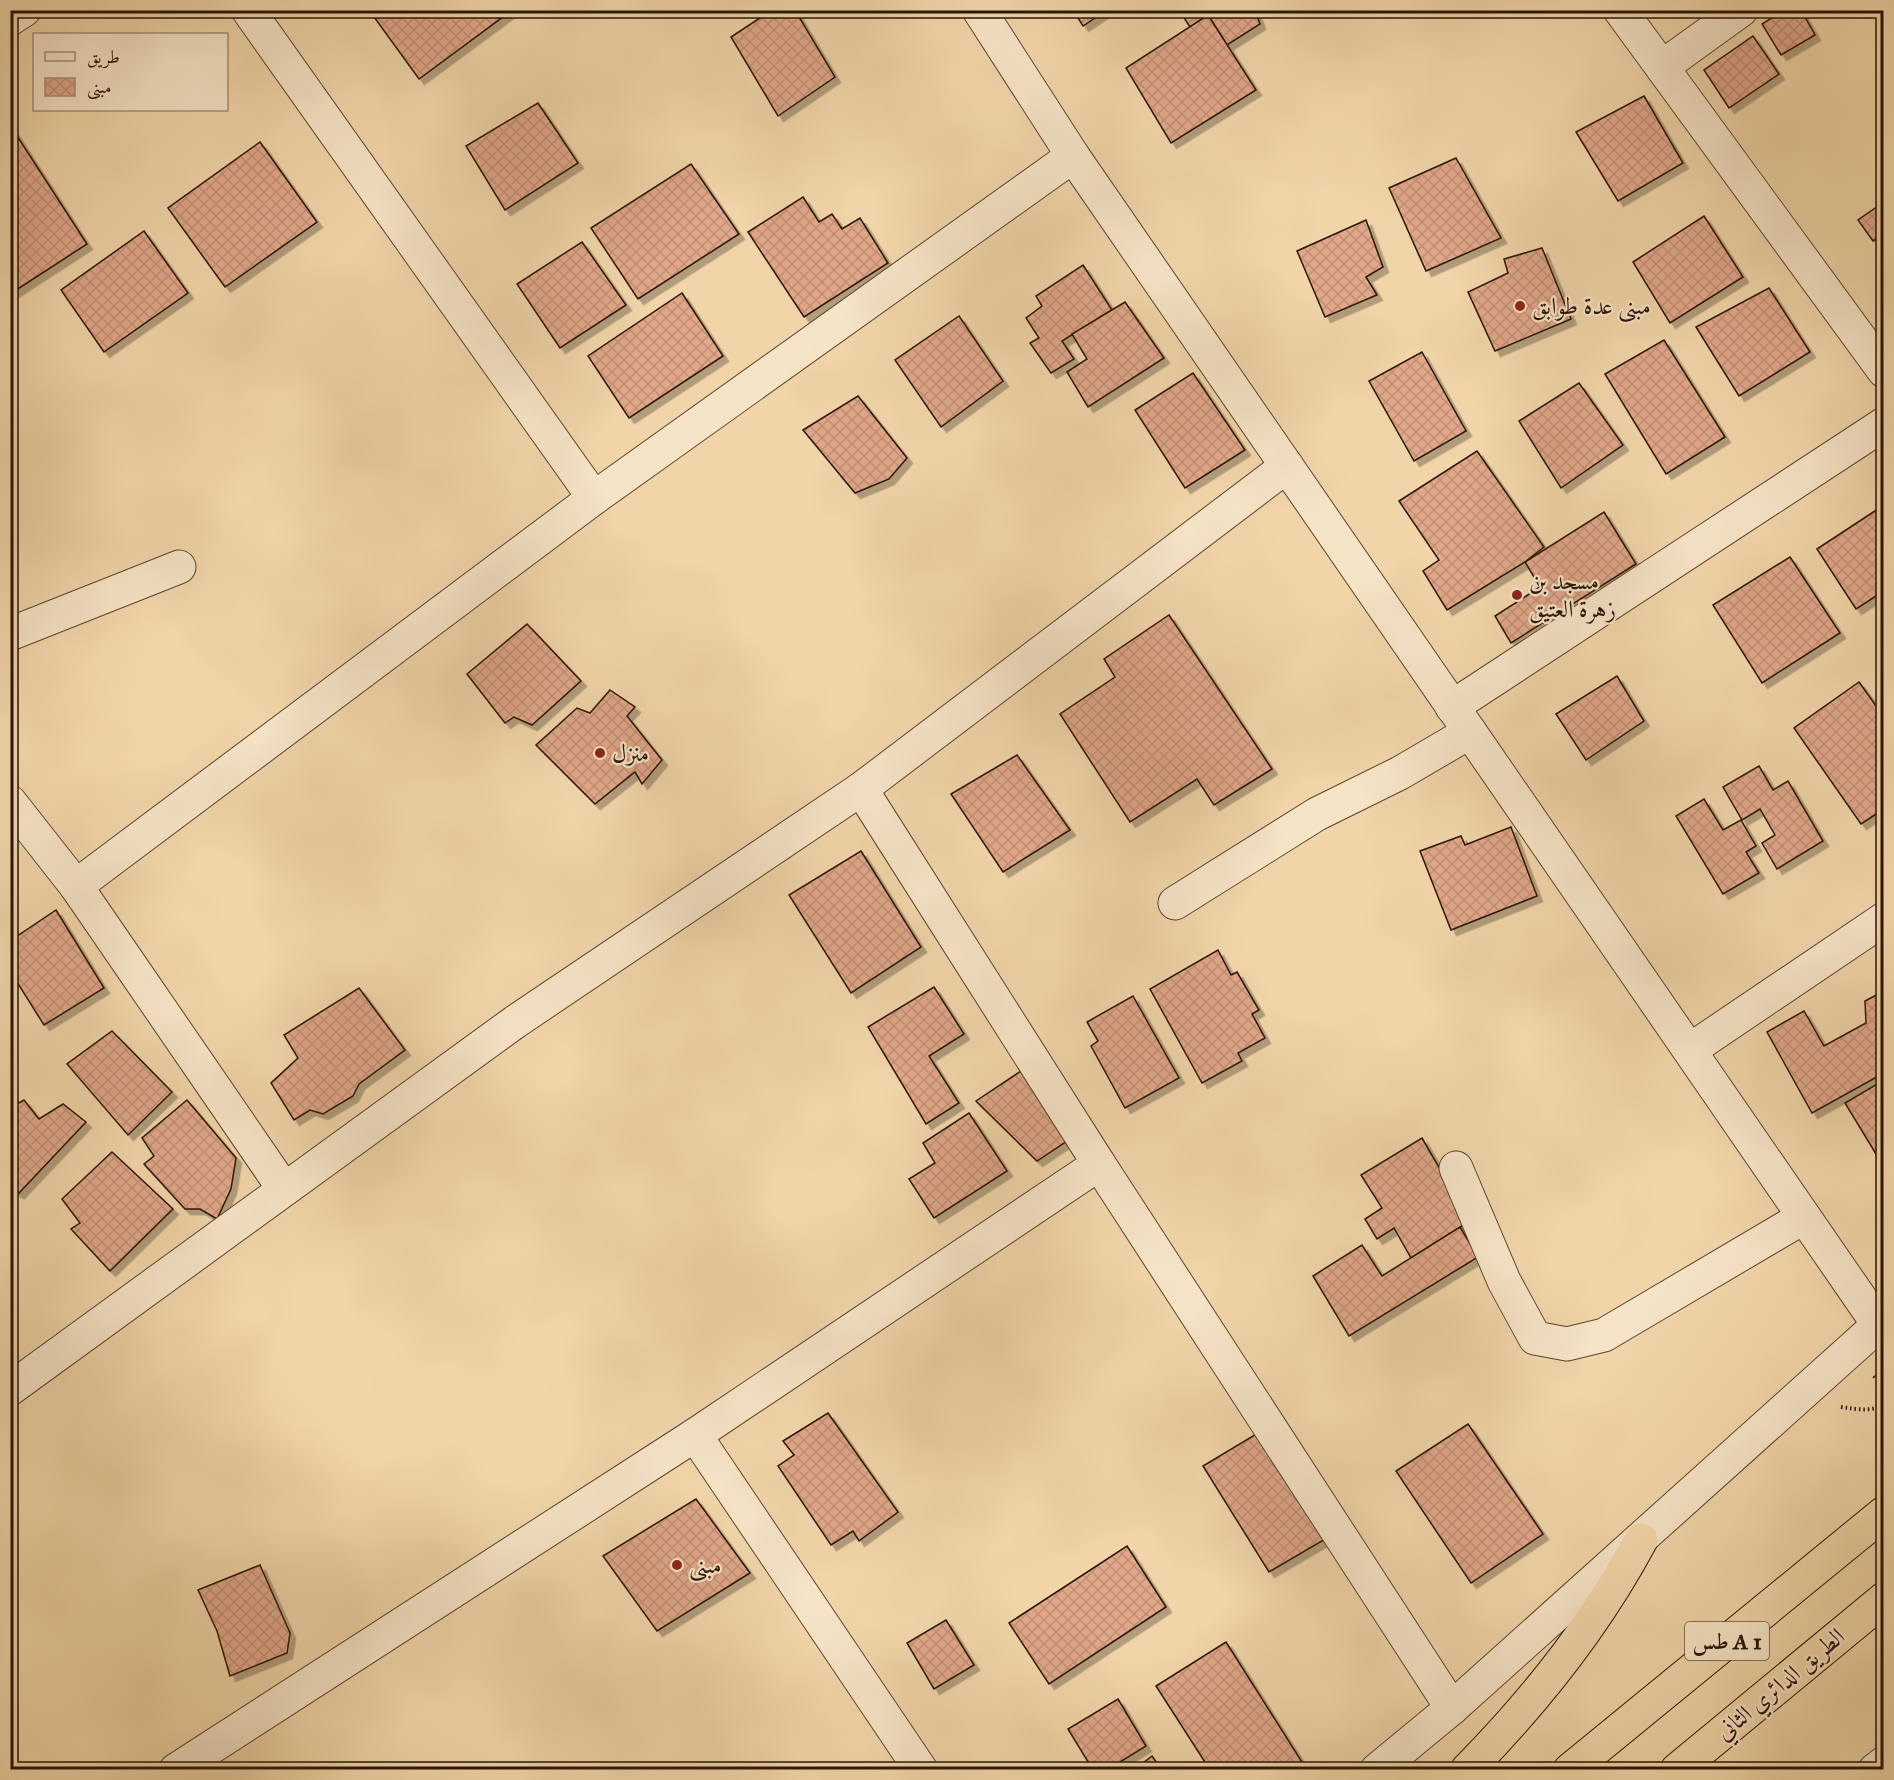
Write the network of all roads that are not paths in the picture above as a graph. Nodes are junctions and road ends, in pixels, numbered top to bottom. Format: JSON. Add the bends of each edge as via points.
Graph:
{"nodes":[{"id":1,"x":24,"y":10,"type":"edge"},
{"id":2,"x":248,"y":10,"type":"edge"},
{"id":3,"x":979,"y":10,"type":"edge"},
{"id":4,"x":1620,"y":10,"type":"edge"},
{"id":5,"x":1741,"y":10,"type":"edge"},
{"id":6,"x":10,"y":19,"type":"edge"},
{"id":7,"x":1662,"y":67,"type":"junction"},
{"id":8,"x":1073,"y":156,"type":"junction"},
{"id":9,"x":1884,"y":371,"type":"edge"},
{"id":10,"x":1884,"y":424,"type":"edge"},
{"id":11,"x":1287,"y":466,"type":"junction"},
{"id":12,"x":594,"y":498,"type":"junction"},
{"id":13,"x":179,"y":567,"type":"dead end"},
{"id":14,"x":10,"y":634,"type":"edge"},
{"id":15,"x":1461,"y":719,"type":"junction"},
{"id":16,"x":861,"y":789,"type":"junction"},
{"id":17,"x":10,"y":802,"type":"edge"},
{"id":18,"x":76,"y":886,"type":"junction"},
{"id":19,"x":1175,"y":903,"type":"dead end"},
{"id":20,"x":1884,"y":919,"type":"edge"},
{"id":21,"x":1690,"y":1050,"type":"junction"},
{"id":22,"x":1099,"y":1164,"type":"junction"},
{"id":23,"x":1456,"y":1167,"type":"dead end"},
{"id":24,"x":284,"y":1189,"type":"junction"},
{"id":25,"x":1804,"y":1217,"type":"junction"},
{"id":26,"x":1881,"y":1322,"type":"edge"},
{"id":27,"x":10,"y":1389,"type":"edge"},
{"id":28,"x":695,"y":1435,"type":"junction"},
{"id":29,"x":1884,"y":1513,"type":"edge"},
{"id":30,"x":1641,"y":1539,"type":"junction"},
{"id":31,"x":1884,"y":1599,"type":"edge"},
{"id":32,"x":1452,"y":1708,"type":"junction"},
{"id":33,"x":1884,"y":1763,"type":"edge"},
{"id":34,"x":176,"y":1770,"type":"edge"},
{"id":35,"x":921,"y":1770,"type":"edge"},
{"id":36,"x":1377,"y":1770,"type":"edge"},
{"id":37,"x":1467,"y":1770,"type":"edge"},
{"id":38,"x":1570,"y":1770,"type":"edge"},
{"id":39,"x":1677,"y":1770,"type":"edge"},
{"id":40,"x":1875,"y":1770,"type":"edge"}],
"edges":[{"from":1,"to":6,"type":"street"},
{"from":2,"to":12,"type":"street"},
{"from":3,"to":8,"type":"street"},
{"from":4,"to":7,"type":"street"},
{"from":5,"to":7,"type":"street"},
{"from":7,"to":9,"type":"street"},
{"from":8,"to":11,"type":"street"},
{"from":8,"to":12,"type":"street"},
{"from":10,"to":15,"type":"street"},
{"from":11,"to":15,"type":"street"},
{"from":11,"to":16,"type":"street"},
{"from":12,"to":18,"type":"street"},
{"from":13,"to":14,"type":"street"},
{"from":15,"to":19,"type":"street","via":[[1400,773],[1317,814]]},
{"from":15,"to":21,"type":"street"},
{"from":16,"to":22,"type":"street"},
{"from":16,"to":24,"type":"street","via":[[515,1022]]},
{"from":17,"to":18,"type":"street"},
{"from":18,"to":24,"type":"street"},
{"from":20,"to":21,"type":"street"},
{"from":21,"to":25,"type":"street"},
{"from":22,"to":28,"type":"street"},
{"from":22,"to":32,"type":"street"},
{"from":23,"to":25,"type":"street","via":[[1504,1281],[1535,1338],[1567,1344],[1604,1335]]},
{"from":24,"to":27,"type":"street"},
{"from":25,"to":26,"type":"street"},
{"from":26,"to":30,"type":"street"},
{"from":28,"to":34,"type":"street"},
{"from":28,"to":35,"type":"street"},
{"from":29,"to":38,"type":"highway","number":"طس A 1"},
{"from":30,"to":32,"type":"street"},
{"from":30,"to":37,"type":"highway","via":[[1618,1583],[1563,1663]]},
{"from":31,"to":39,"type":"highway","name":"الطريق الدائري الثاني","number":"طس A 1"},
{"from":32,"to":36,"type":"street"},
{"from":33,"to":40,"type":"street"}]}
